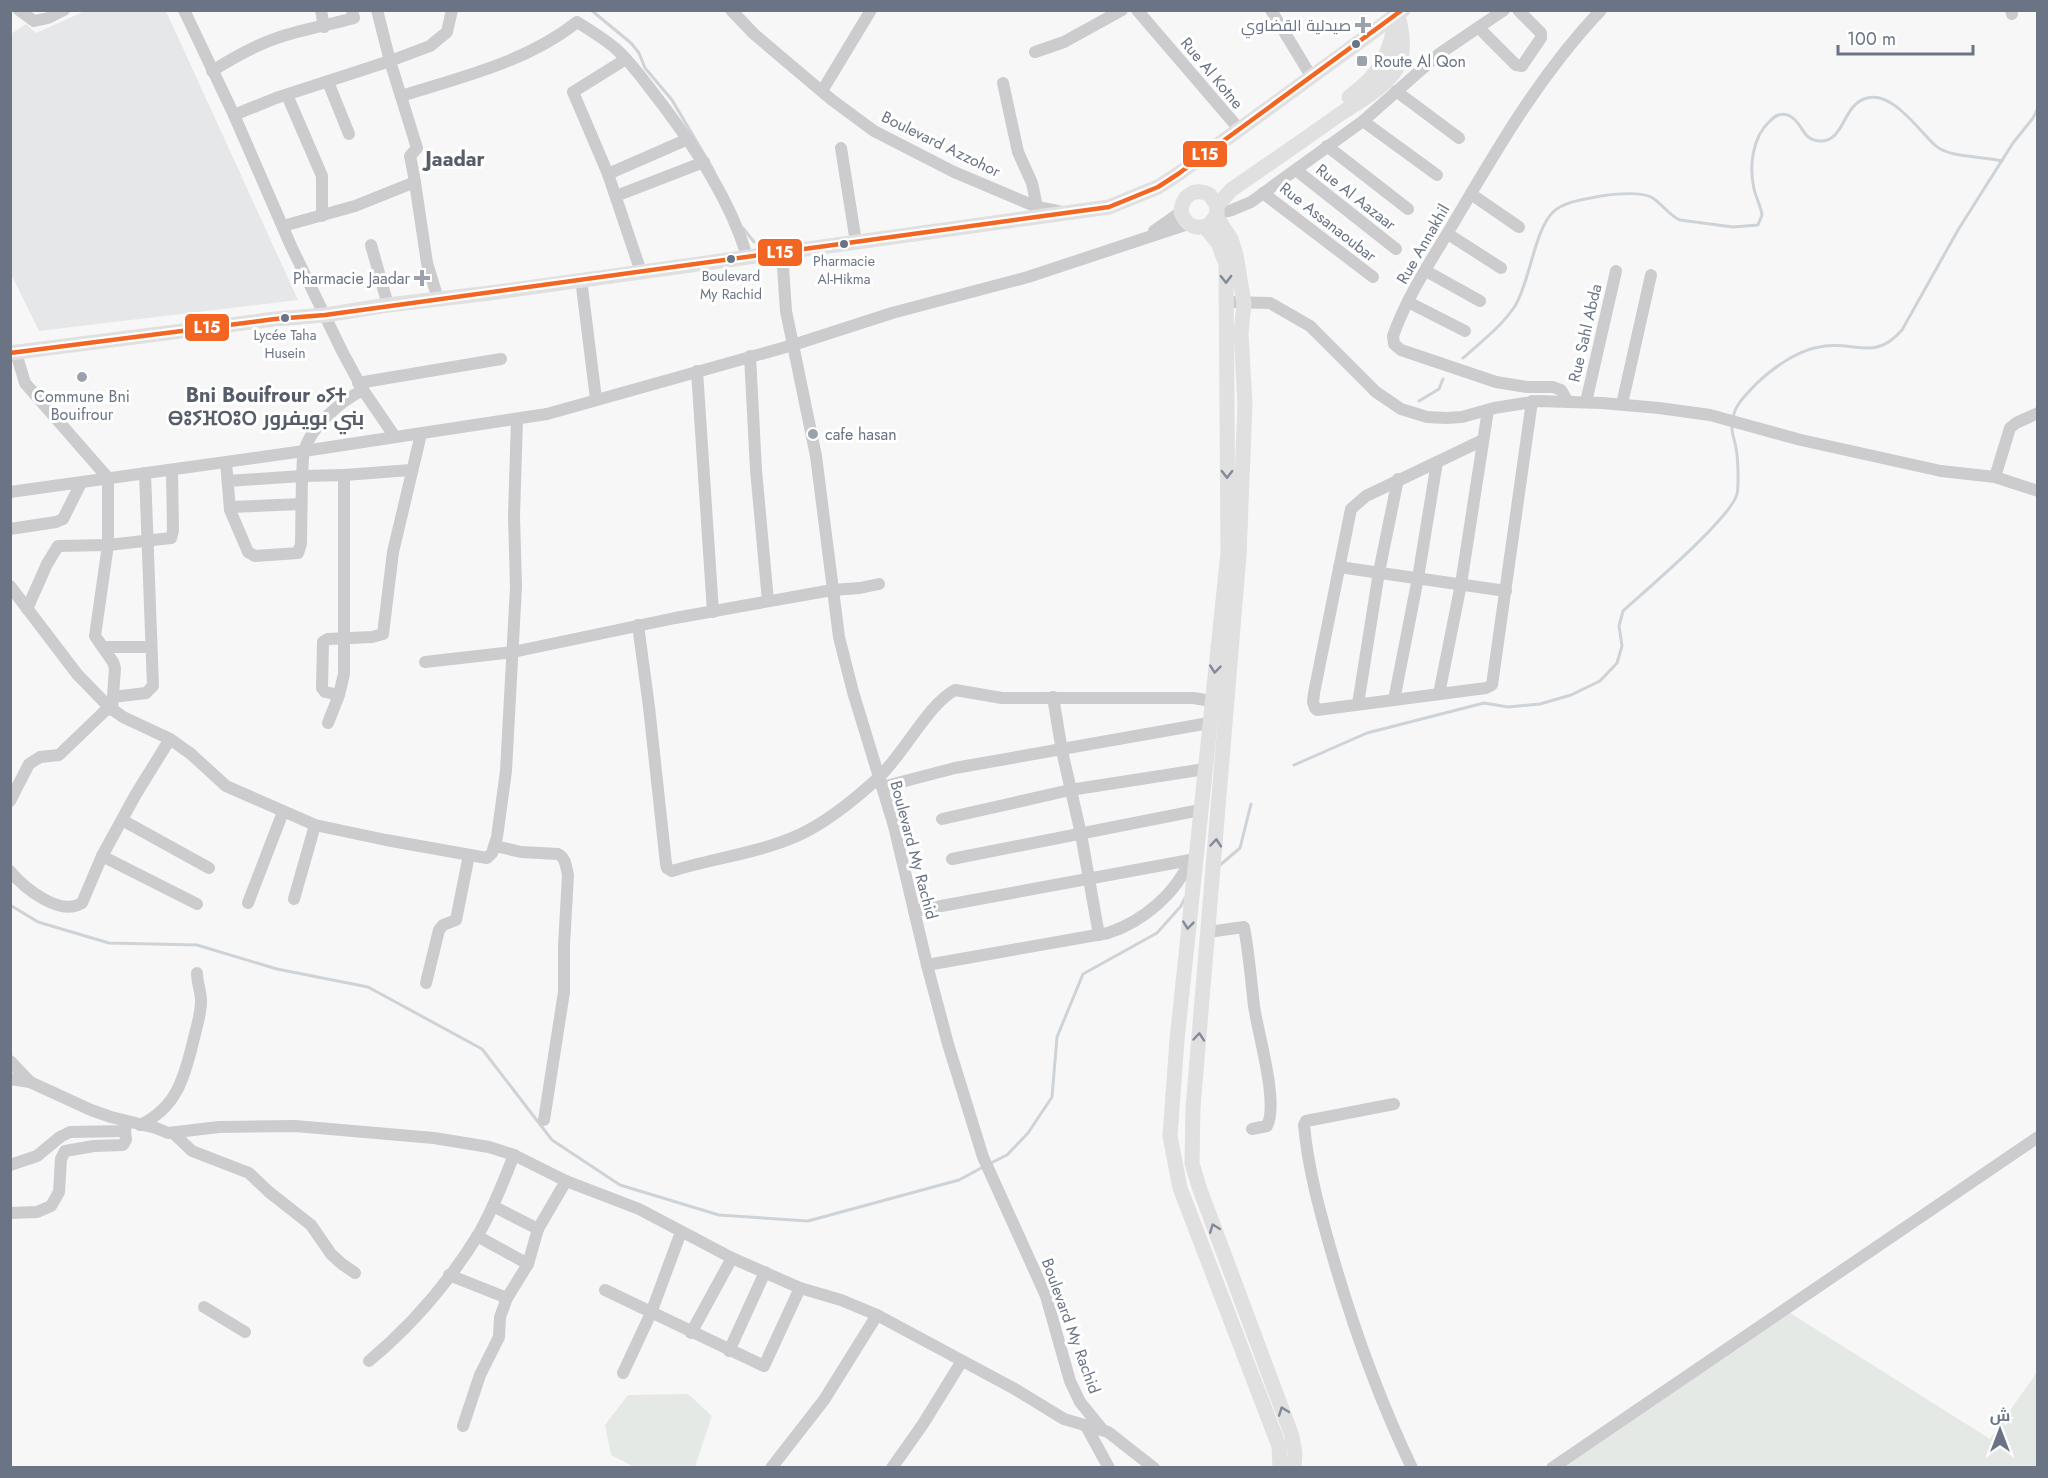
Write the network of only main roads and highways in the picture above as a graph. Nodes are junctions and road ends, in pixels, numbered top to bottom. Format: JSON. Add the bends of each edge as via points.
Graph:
{"nodes":[{"id":1,"x":1400,"y":12,"type":"edge"},
{"id":2,"x":1206,"y":193,"type":"junction"},
{"id":3,"x":1214,"y":216,"type":"junction"},
{"id":4,"x":13,"y":353,"type":"edge"},
{"id":5,"x":1280,"y":1467,"type":"edge"},
{"id":6,"x":1294,"y":1467,"type":"edge"}],
"edges":[{"from":1,"to":2,"type":"main road","via":[[1382,66],[1359,90],[1226,184]]},
{"from":1,"to":3,"type":"main road","via":[[1402,54],[1390,77],[1231,190]]},
{"from":1,"to":4,"type":"main road","via":[[1158,187],[1120,204],[490,293]]},
{"from":2,"to":3,"type":"main road","via":[[1213,198]]},
{"from":2,"to":3,"type":"main road","via":[[1190,194],[1183,201],[1185,218],[1196,228]]},
{"from":3,"to":5,"type":"main road","one_way":true,"via":[[1226,264],[1228,553],[1192,861],[1170,1136],[1179,1188],[1279,1446]]},
{"from":6,"to":3,"type":"main road","one_way":true,"via":[[1292,1436],[1192,1163],[1193,1108],[1239,556],[1245,404],[1241,333],[1244,303],[1231,239]]}]}
